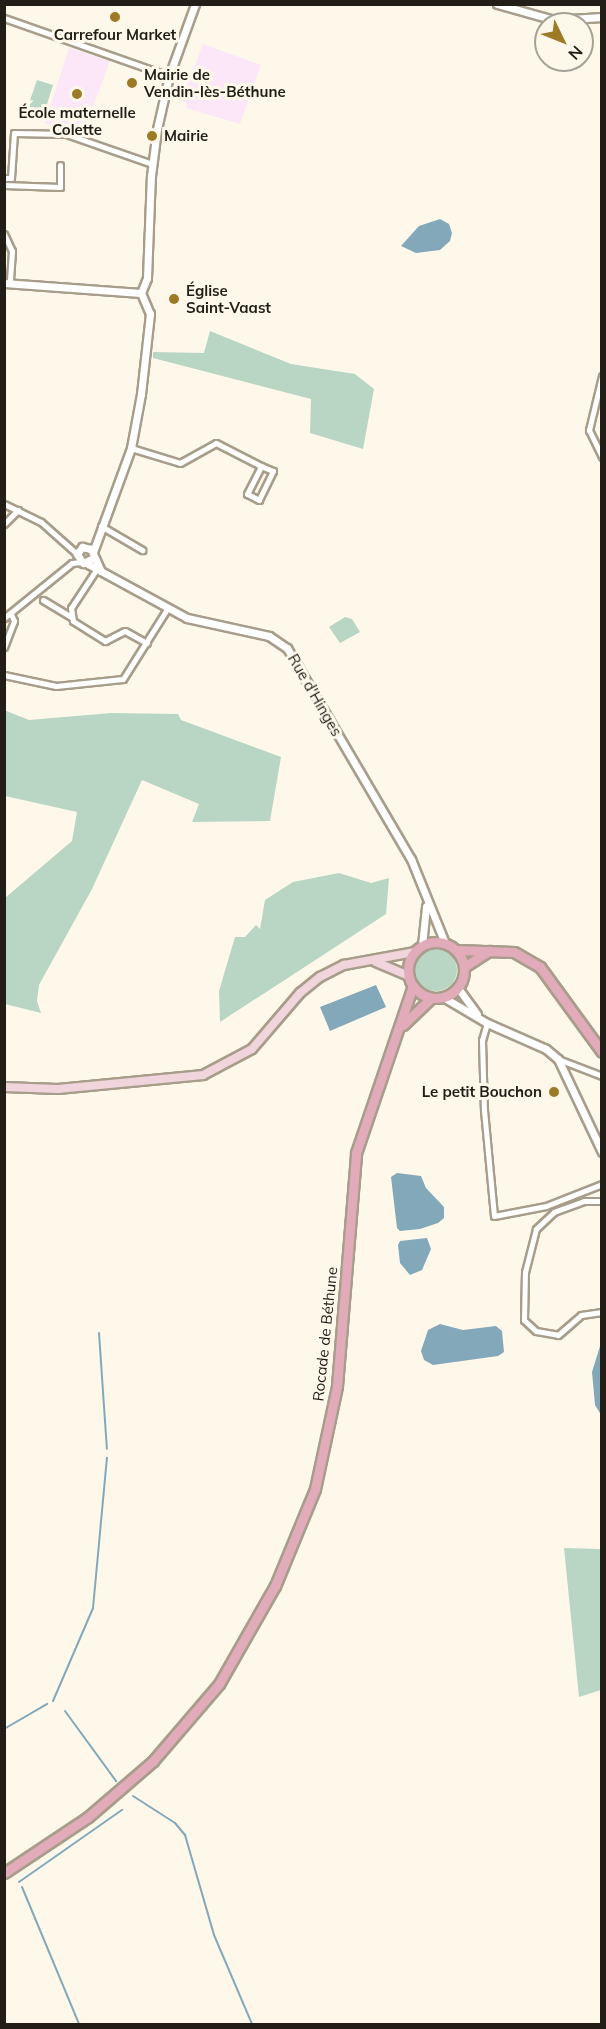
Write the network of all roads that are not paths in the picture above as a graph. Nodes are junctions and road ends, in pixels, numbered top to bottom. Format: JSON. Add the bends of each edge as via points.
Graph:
{"nodes":[{"id":1,"x":195,"y":4,"type":"edge"},
{"id":2,"x":497,"y":4,"type":"edge"},
{"id":3,"x":601,"y":16,"type":"edge"},
{"id":4,"x":4,"y":18,"type":"edge"},
{"id":5,"x":170,"y":76,"type":"junction"},
{"id":6,"x":152,"y":164,"type":"junction"},
{"id":7,"x":60,"y":165,"type":"dead end"},
{"id":8,"x":4,"y":177,"type":"edge"},
{"id":9,"x":4,"y":185,"type":"edge"},
{"id":10,"x":4,"y":234,"type":"edge"},
{"id":11,"x":7,"y":283,"type":"edge"},
{"id":12,"x":141,"y":293,"type":"junction"},
{"id":13,"x":602,"y":376,"type":"edge"},
{"id":14,"x":131,"y":448,"type":"junction"},
{"id":15,"x":602,"y":457,"type":"edge"},
{"id":16,"x":261,"y":465,"type":"junction"},
{"id":17,"x":4,"y":504,"type":"edge"},
{"id":18,"x":18,"y":510,"type":"junction"},
{"id":19,"x":4,"y":524,"type":"edge"},
{"id":20,"x":101,"y":526,"type":"junction"},
{"id":21,"x":96,"y":536,"type":"junction"},
{"id":22,"x":142,"y":550,"type":"dead end"},
{"id":23,"x":81,"y":555,"type":"junction"},
{"id":24,"x":93,"y":555,"type":"junction"},
{"id":25,"x":99,"y":572,"type":"junction"},
{"id":26,"x":43,"y":600,"type":"dead end"},
{"id":27,"x":167,"y":609,"type":"junction"},
{"id":28,"x":11,"y":614,"type":"junction"},
{"id":29,"x":71,"y":617,"type":"junction"},
{"id":30,"x":4,"y":618,"type":"edge"},
{"id":31,"x":147,"y":643,"type":"junction"},
{"id":32,"x":4,"y":647,"type":"edge"},
{"id":33,"x":4,"y":675,"type":"edge"},
{"id":34,"x":423,"y":886,"type":"junction"},
{"id":35,"x":445,"y":943,"type":"junction"},
{"id":36,"x":423,"y":945,"type":"junction"},
{"id":37,"x":456,"y":950,"type":"junction"},
{"id":38,"x":492,"y":950,"type":"junction"},
{"id":39,"x":414,"y":952,"type":"junction"},
{"id":40,"x":361,"y":961,"type":"junction"},
{"id":41,"x":464,"y":967,"type":"junction"},
{"id":42,"x":408,"y":976,"type":"junction"},
{"id":43,"x":413,"y":986,"type":"junction"},
{"id":44,"x":458,"y":988,"type":"junction"},
{"id":45,"x":442,"y":997,"type":"junction"},
{"id":46,"x":431,"y":998,"type":"junction"},
{"id":47,"x":484,"y":1021,"type":"junction"},
{"id":48,"x":392,"y":1041,"type":"junction"},
{"id":49,"x":602,"y":1052,"type":"edge"},
{"id":50,"x":558,"y":1059,"type":"junction"},
{"id":51,"x":602,"y":1076,"type":"edge"},
{"id":52,"x":4,"y":1088,"type":"edge"},
{"id":53,"x":602,"y":1152,"type":"edge"},
{"id":54,"x":602,"y":1184,"type":"edge"},
{"id":55,"x":602,"y":1201,"type":"edge"},
{"id":56,"x":602,"y":1312,"type":"edge"},
{"id":57,"x":4,"y":1873,"type":"edge"}],
"edges":[{"from":1,"to":5,"type":"street"},
{"from":2,"to":3,"type":"street","via":[[554,20]]},
{"from":4,"to":5,"type":"street"},
{"from":5,"to":6,"type":"street"},
{"from":6,"to":8,"type":"street","via":[[66,134],[14,133],[11,178]]},
{"from":6,"to":12,"type":"street","via":[[149,260]]},
{"from":7,"to":9,"type":"street","via":[[60,187]]},
{"from":10,"to":11,"type":"street","via":[[12,251]]},
{"from":11,"to":12,"type":"street"},
{"from":12,"to":14,"type":"street","via":[[150,314],[147,360]]},
{"from":13,"to":15,"type":"street","via":[[589,430]]},
{"from":14,"to":16,"type":"street","via":[[180,463],[216,443]]},
{"from":14,"to":20,"type":"street"},
{"from":16,"to":16,"type":"street","via":[[273,471],[259,500],[247,494]]},
{"from":17,"to":18,"type":"street"},
{"from":18,"to":19,"type":"street"},
{"from":18,"to":23,"type":"street","via":[[41,522]]},
{"from":20,"to":21,"type":"street"},
{"from":20,"to":22,"type":"street"},
{"from":21,"to":23,"type":"street"},
{"from":21,"to":24,"type":"street"},
{"from":23,"to":24,"type":"street"},
{"from":23,"to":24,"type":"street"},
{"from":23,"to":25,"type":"street","name":"Rue d'Hinges"},
{"from":23,"to":28,"type":"street"},
{"from":24,"to":25,"type":"street"},
{"from":25,"to":27,"type":"street","name":"Rue d'Hinges"},
{"from":25,"to":29,"type":"street","via":[[71,608]]},
{"from":26,"to":29,"type":"street"},
{"from":27,"to":31,"type":"street"},
{"from":27,"to":34,"type":"street","name":"Rue d'Hinges","via":[[187,618],[269,636],[287,648]]},
{"from":28,"to":30,"type":"street"},
{"from":28,"to":32,"type":"street","via":[[14,621]]},
{"from":29,"to":31,"type":"street","via":[[105,641],[125,632]]},
{"from":31,"to":33,"type":"street","via":[[120,680],[56,686]]},
{"from":34,"to":35,"type":"street","name":"Rue d'Hinges"},
{"from":34,"to":36,"type":"street","name":"Rue d'Hinges","via":[[427,913]]},
{"from":35,"to":36,"type":"main road"},
{"from":35,"to":37,"type":"main road"},
{"from":36,"to":39,"type":"main road"},
{"from":37,"to":38,"type":"main road"},
{"from":37,"to":41,"type":"main road"},
{"from":38,"to":41,"type":"main road","via":[[474,957]]},
{"from":38,"to":49,"type":"main road","via":[[514,952],[540,967]]},
{"from":39,"to":40,"type":"main road"},
{"from":39,"to":42,"type":"main road"},
{"from":40,"to":42,"type":"main road","via":[[389,964]]},
{"from":40,"to":52,"type":"main road","via":[[320,977],[300,993],[252,1049],[203,1075],[58,1089]]},
{"from":41,"to":44,"type":"main road"},
{"from":42,"to":43,"type":"main road"},
{"from":43,"to":46,"type":"main road"},
{"from":43,"to":48,"type":"main road","name":"Rocade de Béthune"},
{"from":44,"to":45,"type":"main road"},
{"from":44,"to":47,"type":"street"},
{"from":45,"to":46,"type":"main road"},
{"from":45,"to":47,"type":"street"},
{"from":46,"to":48,"type":"main road","name":"Rocade de Béthune","via":[[410,1016]]},
{"from":47,"to":50,"type":"street","via":[[531,1041]]},
{"from":47,"to":54,"type":"street","via":[[484,1110],[494,1216],[546,1206]]},
{"from":48,"to":57,"type":"main road","name":"Rocade de Béthune","via":[[356,1153],[337,1386],[315,1489],[275,1586],[219,1684],[153,1761],[88,1817]]},
{"from":50,"to":51,"type":"street"},
{"from":50,"to":53,"type":"street"},
{"from":55,"to":56,"type":"street","via":[[584,1201],[554,1212],[536,1230],[525,1272],[524,1320],[536,1331],[558,1335],[581,1315]]}]}
